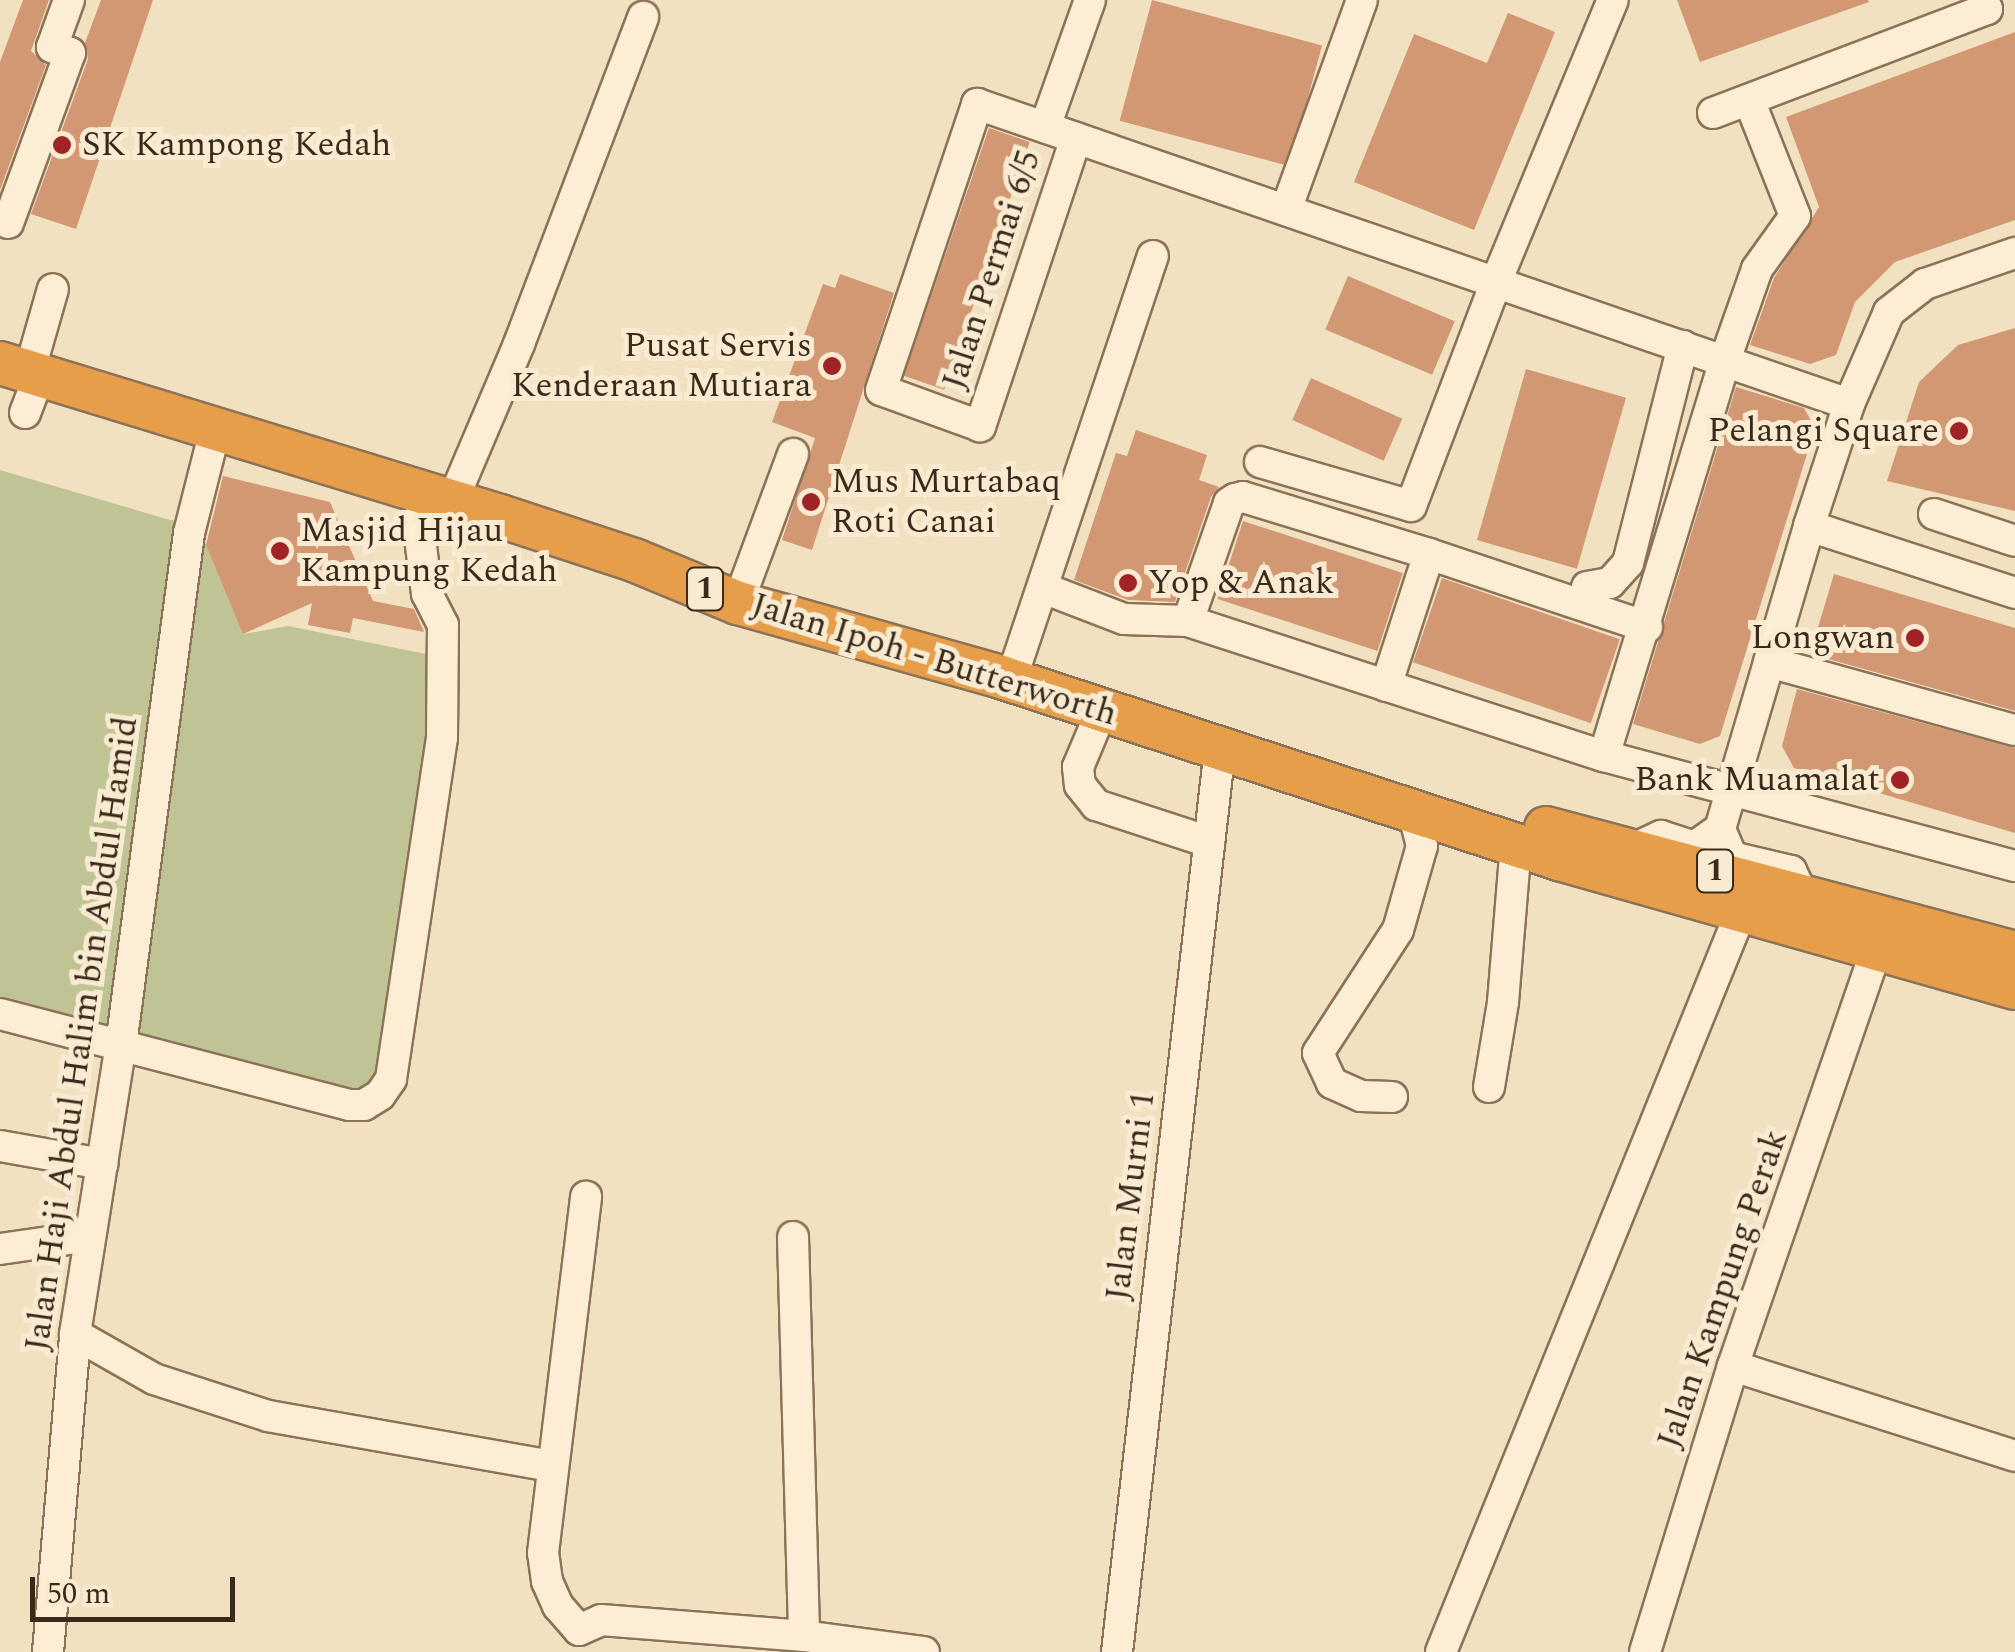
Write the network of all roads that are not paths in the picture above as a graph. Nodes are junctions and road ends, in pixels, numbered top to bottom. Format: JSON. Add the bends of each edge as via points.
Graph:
{"nodes":[{"id":1,"x":68,"y":0,"type":"edge"},
{"id":2,"x":1090,"y":0,"type":"edge"},
{"id":3,"x":1362,"y":0,"type":"edge"},
{"id":4,"x":1614,"y":0,"type":"edge"},
{"id":5,"x":1984,"y":0,"type":"edge"},
{"id":6,"x":643,"y":17,"type":"dead end"},
{"id":7,"x":1749,"y":100,"type":"junction"},
{"id":8,"x":1713,"y":113,"type":"dead end"},
{"id":9,"x":1045,"y":127,"type":"junction"},
{"id":10,"x":1076,"y":138,"type":"junction"},
{"id":11,"x":1286,"y":210,"type":"junction"},
{"id":12,"x":8,"y":223,"type":"dead end"},
{"id":13,"x":2015,"y":254,"type":"edge"},
{"id":14,"x":1153,"y":256,"type":"dead end"},
{"id":15,"x":1496,"y":282,"type":"junction"},
{"id":16,"x":53,"y":289,"type":"dead end"},
{"id":17,"x":1683,"y":346,"type":"junction"},
{"id":18,"x":1724,"y":360,"type":"junction"},
{"id":19,"x":23,"y":381,"type":"edge"},
{"id":20,"x":1850,"y":404,"type":"junction"},
{"id":21,"x":215,"y":430,"type":"junction"},
{"id":22,"x":793,"y":454,"type":"dead end"},
{"id":23,"x":1260,"y":462,"type":"dead end"},
{"id":24,"x":438,"y":498,"type":"junction"},
{"id":25,"x":1934,"y":514,"type":"dead end"},
{"id":26,"x":1809,"y":526,"type":"junction"},
{"id":27,"x":1978,"y":529,"type":"junction"},
{"id":28,"x":2015,"y":540,"type":"edge"},
{"id":29,"x":1429,"y":554,"type":"junction"},
{"id":30,"x":1961,"y":575,"type":"junction"},
{"id":31,"x":1587,"y":587,"type":"dead end"},
{"id":32,"x":2015,"y":593,"type":"edge"},
{"id":33,"x":1044,"y":594,"type":"junction"},
{"id":34,"x":738,"y":602,"type":"junction"},
{"id":35,"x":1188,"y":621,"type":"junction"},
{"id":36,"x":1647,"y":626,"type":"junction"},
{"id":37,"x":1769,"y":662,"type":"junction"},
{"id":38,"x":1011,"y":680,"type":"junction"},
{"id":39,"x":1386,"y":686,"type":"junction"},
{"id":40,"x":1102,"y":710,"type":"junction"},
{"id":41,"x":2015,"y":730,"type":"edge"},
{"id":42,"x":1220,"y":748,"type":"junction"},
{"id":43,"x":1604,"y":756,"type":"junction"},
{"id":44,"x":1731,"y":791,"type":"junction"},
{"id":45,"x":1720,"y":829,"type":"junction"},
{"id":46,"x":1417,"y":840,"type":"junction"},
{"id":47,"x":1209,"y":842,"type":"junction"},
{"id":48,"x":1516,"y":844,"type":"junction"},
{"id":49,"x":1633,"y":848,"type":"junction"},
{"id":50,"x":2015,"y":866,"type":"edge"},
{"id":51,"x":1803,"y":896,"type":"junction"},
{"id":52,"x":1741,"y":912,"type":"junction"},
{"id":53,"x":1876,"y":951,"type":"junction"},
{"id":54,"x":2015,"y":953,"type":"edge"},
{"id":55,"x":2015,"y":988,"type":"edge"},
{"id":56,"x":0,"y":1014,"type":"edge"},
{"id":57,"x":121,"y":1045,"type":"junction"},
{"id":58,"x":1489,"y":1087,"type":"dead end"},
{"id":59,"x":1392,"y":1097,"type":"dead end"},
{"id":60,"x":0,"y":1146,"type":"edge"},
{"id":61,"x":102,"y":1164,"type":"junction"},
{"id":62,"x":586,"y":1197,"type":"dead end"},
{"id":63,"x":90,"y":1236,"type":"junction"},
{"id":64,"x":792,"y":1237,"type":"dead end"},
{"id":65,"x":0,"y":1249,"type":"edge"},
{"id":66,"x":75,"y":1334,"type":"junction"},
{"id":67,"x":1733,"y":1366,"type":"junction"},
{"id":68,"x":2015,"y":1456,"type":"edge"},
{"id":69,"x":552,"y":1466,"type":"junction"},
{"id":70,"x":804,"y":1636,"type":"junction"},
{"id":71,"x":573,"y":1641,"type":"edge"},
{"id":72,"x":838,"y":1646,"type":"edge"},
{"id":73,"x":48,"y":1652,"type":"edge"},
{"id":74,"x":924,"y":1652,"type":"edge"},
{"id":75,"x":1117,"y":1652,"type":"edge"},
{"id":76,"x":1441,"y":1652,"type":"edge"},
{"id":77,"x":1645,"y":1652,"type":"edge"}],
"edges":[{"from":1,"to":12,"type":"street","via":[[52,47],[70,53]]},
{"from":2,"to":9,"type":"street"},
{"from":3,"to":11,"type":"street"},
{"from":4,"to":15,"type":"street"},
{"from":5,"to":7,"type":"street","via":[[1986,8]]},
{"from":6,"to":24,"type":"street","via":[[520,344]]},
{"from":7,"to":8,"type":"street"},
{"from":7,"to":18,"type":"street","via":[[1795,216],[1757,269]]},
{"from":9,"to":10,"type":"street"},
{"from":9,"to":10,"type":"street","name":"Jalan Permai 6/5","via":[[977,104],[881,390],[980,426]]},
{"from":10,"to":11,"type":"street"},
{"from":11,"to":15,"type":"street"},
{"from":13,"to":20,"type":"street","via":[[1907,295],[1889,312]]},
{"from":14,"to":33,"type":"street"},
{"from":15,"to":17,"type":"street"},
{"from":15,"to":23,"type":"street","via":[[1412,506]]},
{"from":16,"to":19,"type":"street"},
{"from":17,"to":18,"type":"street"},
{"from":17,"to":31,"type":"street","via":[[1628,563],[1610,583]]},
{"from":18,"to":20,"type":"street"},
{"from":18,"to":36,"type":"street"},
{"from":19,"to":21,"type":"highway","name":"Jalan Ipoh - Butterworth","number":"1"},
{"from":20,"to":26,"type":"street"},
{"from":21,"to":24,"type":"highway","name":"Jalan Ipoh - Butterworth","number":"1"},
{"from":21,"to":57,"type":"street","name":"Jalan Haji Abdul Halim bin Abdul Hamid","via":[[183,499]]},
{"from":22,"to":34,"type":"street"},
{"from":24,"to":34,"type":"highway","name":"Jalan Ipoh - Butterworth","number":"1","via":[[634,560]]},
{"from":24,"to":57,"type":"street","via":[[418,530],[427,594],[443,625],[442,738],[391,1080],[364,1105],[349,1106]]},
{"from":25,"to":27,"type":"street"},
{"from":26,"to":30,"type":"street"},
{"from":26,"to":37,"type":"street"},
{"from":27,"to":28,"type":"street"},
{"from":27,"to":30,"type":"street"},
{"from":29,"to":35,"type":"street","via":[[1235,499]]},
{"from":29,"to":36,"type":"street"},
{"from":29,"to":39,"type":"street"},
{"from":30,"to":32,"type":"street"},
{"from":33,"to":35,"type":"street","via":[[1124,619]]},
{"from":33,"to":38,"type":"street"},
{"from":34,"to":38,"type":"highway","name":"Jalan Ipoh - Butterworth","number":"1"},
{"from":35,"to":39,"type":"street"},
{"from":36,"to":43,"type":"street"},
{"from":37,"to":41,"type":"street"},
{"from":37,"to":44,"type":"street"},
{"from":38,"to":40,"type":"highway","name":"Jalan Ipoh - Butterworth","number":"1"},
{"from":39,"to":43,"type":"street"},
{"from":40,"to":42,"type":"highway","name":"Jalan Ipoh - Butterworth","number":"1"},
{"from":40,"to":47,"type":"street","via":[[1078,767],[1080,785],[1096,805]]},
{"from":42,"to":46,"type":"highway","name":"Jalan Ipoh - Butterworth","number":"1"},
{"from":42,"to":47,"type":"street","name":"Jalan Murni 1"},
{"from":43,"to":44,"type":"street"},
{"from":44,"to":45,"type":"street"},
{"from":44,"to":50,"type":"street"},
{"from":45,"to":49,"type":"street","via":[[1694,847],[1661,836]]},
{"from":45,"to":51,"type":"street","via":[[1732,857],[1791,871]]},
{"from":46,"to":48,"type":"highway","name":"Jalan Ipoh - Butterworth","number":"1"},
{"from":46,"to":49,"type":"highway","name":"Jalan Ipoh - Butterworth","number":"1","via":[[1571,831]]},
{"from":46,"to":59,"type":"street","via":[[1394,942],[1353,993],[1318,1053],[1332,1083],[1360,1096]]},
{"from":47,"to":75,"type":"street","name":"Jalan Murni 1"},
{"from":48,"to":52,"type":"highway","name":"Jalan Ipoh - Butterworth","number":"1"},
{"from":48,"to":58,"type":"street"},
{"from":49,"to":51,"type":"highway","name":"Jalan Ipoh - Butterworth","number":"1"},
{"from":51,"to":54,"type":"highway","name":"Jalan Ipoh - Butterworth","number":"1"},
{"from":52,"to":53,"type":"highway","name":"Jalan Ipoh - Butterworth","number":"1"},
{"from":52,"to":76,"type":"street"},
{"from":53,"to":55,"type":"highway","name":"Jalan Ipoh - Butterworth","number":"1"},
{"from":53,"to":67,"type":"street","name":"Jalan Kampung Perak"},
{"from":56,"to":57,"type":"street"},
{"from":57,"to":61,"type":"street","name":"Jalan Haji Abdul Halim bin Abdul Hamid"},
{"from":60,"to":61,"type":"street"},
{"from":61,"to":63,"type":"street","name":"Jalan Haji Abdul Halim bin Abdul Hamid"},
{"from":62,"to":69,"type":"street"},
{"from":63,"to":65,"type":"street"},
{"from":63,"to":66,"type":"street","name":"Jalan Haji Abdul Halim bin Abdul Hamid"},
{"from":64,"to":70,"type":"street"},
{"from":66,"to":69,"type":"street","via":[[154,1379],[268,1416]]},
{"from":66,"to":73,"type":"street","name":"Jalan Haji Abdul Halim bin Abdul Hamid"},
{"from":67,"to":68,"type":"street"},
{"from":67,"to":77,"type":"street","name":"Jalan Kampung Perak"},
{"from":69,"to":71,"type":"street","via":[[543,1553],[547,1581]]},
{"from":70,"to":71,"type":"street","via":[[602,1620]]},
{"from":70,"to":72,"type":"street"},
{"from":72,"to":74,"type":"street"}]}
